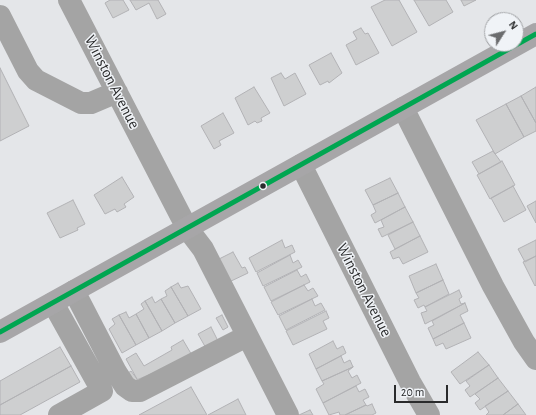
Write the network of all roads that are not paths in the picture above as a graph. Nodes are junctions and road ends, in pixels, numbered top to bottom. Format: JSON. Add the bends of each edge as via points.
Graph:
{"nodes":[{"id":1,"x":70,"y":0,"type":"edge"},
{"id":2,"x":0,"y":16,"type":"edge"},
{"id":3,"x":536,"y":34,"type":"edge"},
{"id":4,"x":117,"y":92,"type":"junction"},
{"id":5,"x":403,"y":108,"type":"junction"},
{"id":6,"x":301,"y":165,"type":"junction"},
{"id":7,"x":187,"y":228,"type":"junction"},
{"id":8,"x":74,"y":291,"type":"junction"},
{"id":9,"x":53,"y":303,"type":"junction"},
{"id":10,"x":0,"y":332,"type":"edge"},
{"id":11,"x":246,"y":336,"type":"junction"},
{"id":12,"x":536,"y":359,"type":"edge"},
{"id":13,"x":59,"y":415,"type":"edge"},
{"id":14,"x":288,"y":415,"type":"edge"},
{"id":15,"x":430,"y":415,"type":"edge"}],
"edges":[{"from":1,"to":4,"type":"street","name":"Winston Avenue"},
{"from":2,"to":4,"type":"street","via":[[28,71],[36,80],[81,103],[91,103]]},
{"from":3,"to":5,"type":"main road"},
{"from":4,"to":7,"type":"street","name":"Winston Avenue"},
{"from":5,"to":6,"type":"main road"},
{"from":5,"to":12,"type":"street","via":[[493,286]]},
{"from":6,"to":7,"type":"main road"},
{"from":6,"to":15,"type":"street","name":"Winston Avenue","via":[[406,375]]},
{"from":7,"to":8,"type":"main road"},
{"from":7,"to":11,"type":"street","name":"Winston Avenue","via":[[203,249]]},
{"from":8,"to":9,"type":"main road"},
{"from":8,"to":11,"type":"street","via":[[116,372],[125,386],[132,391],[140,391]]},
{"from":9,"to":10,"type":"main road"},
{"from":9,"to":13,"type":"street","via":[[102,391]]},
{"from":11,"to":14,"type":"street","name":"Winston Avenue"}]}
